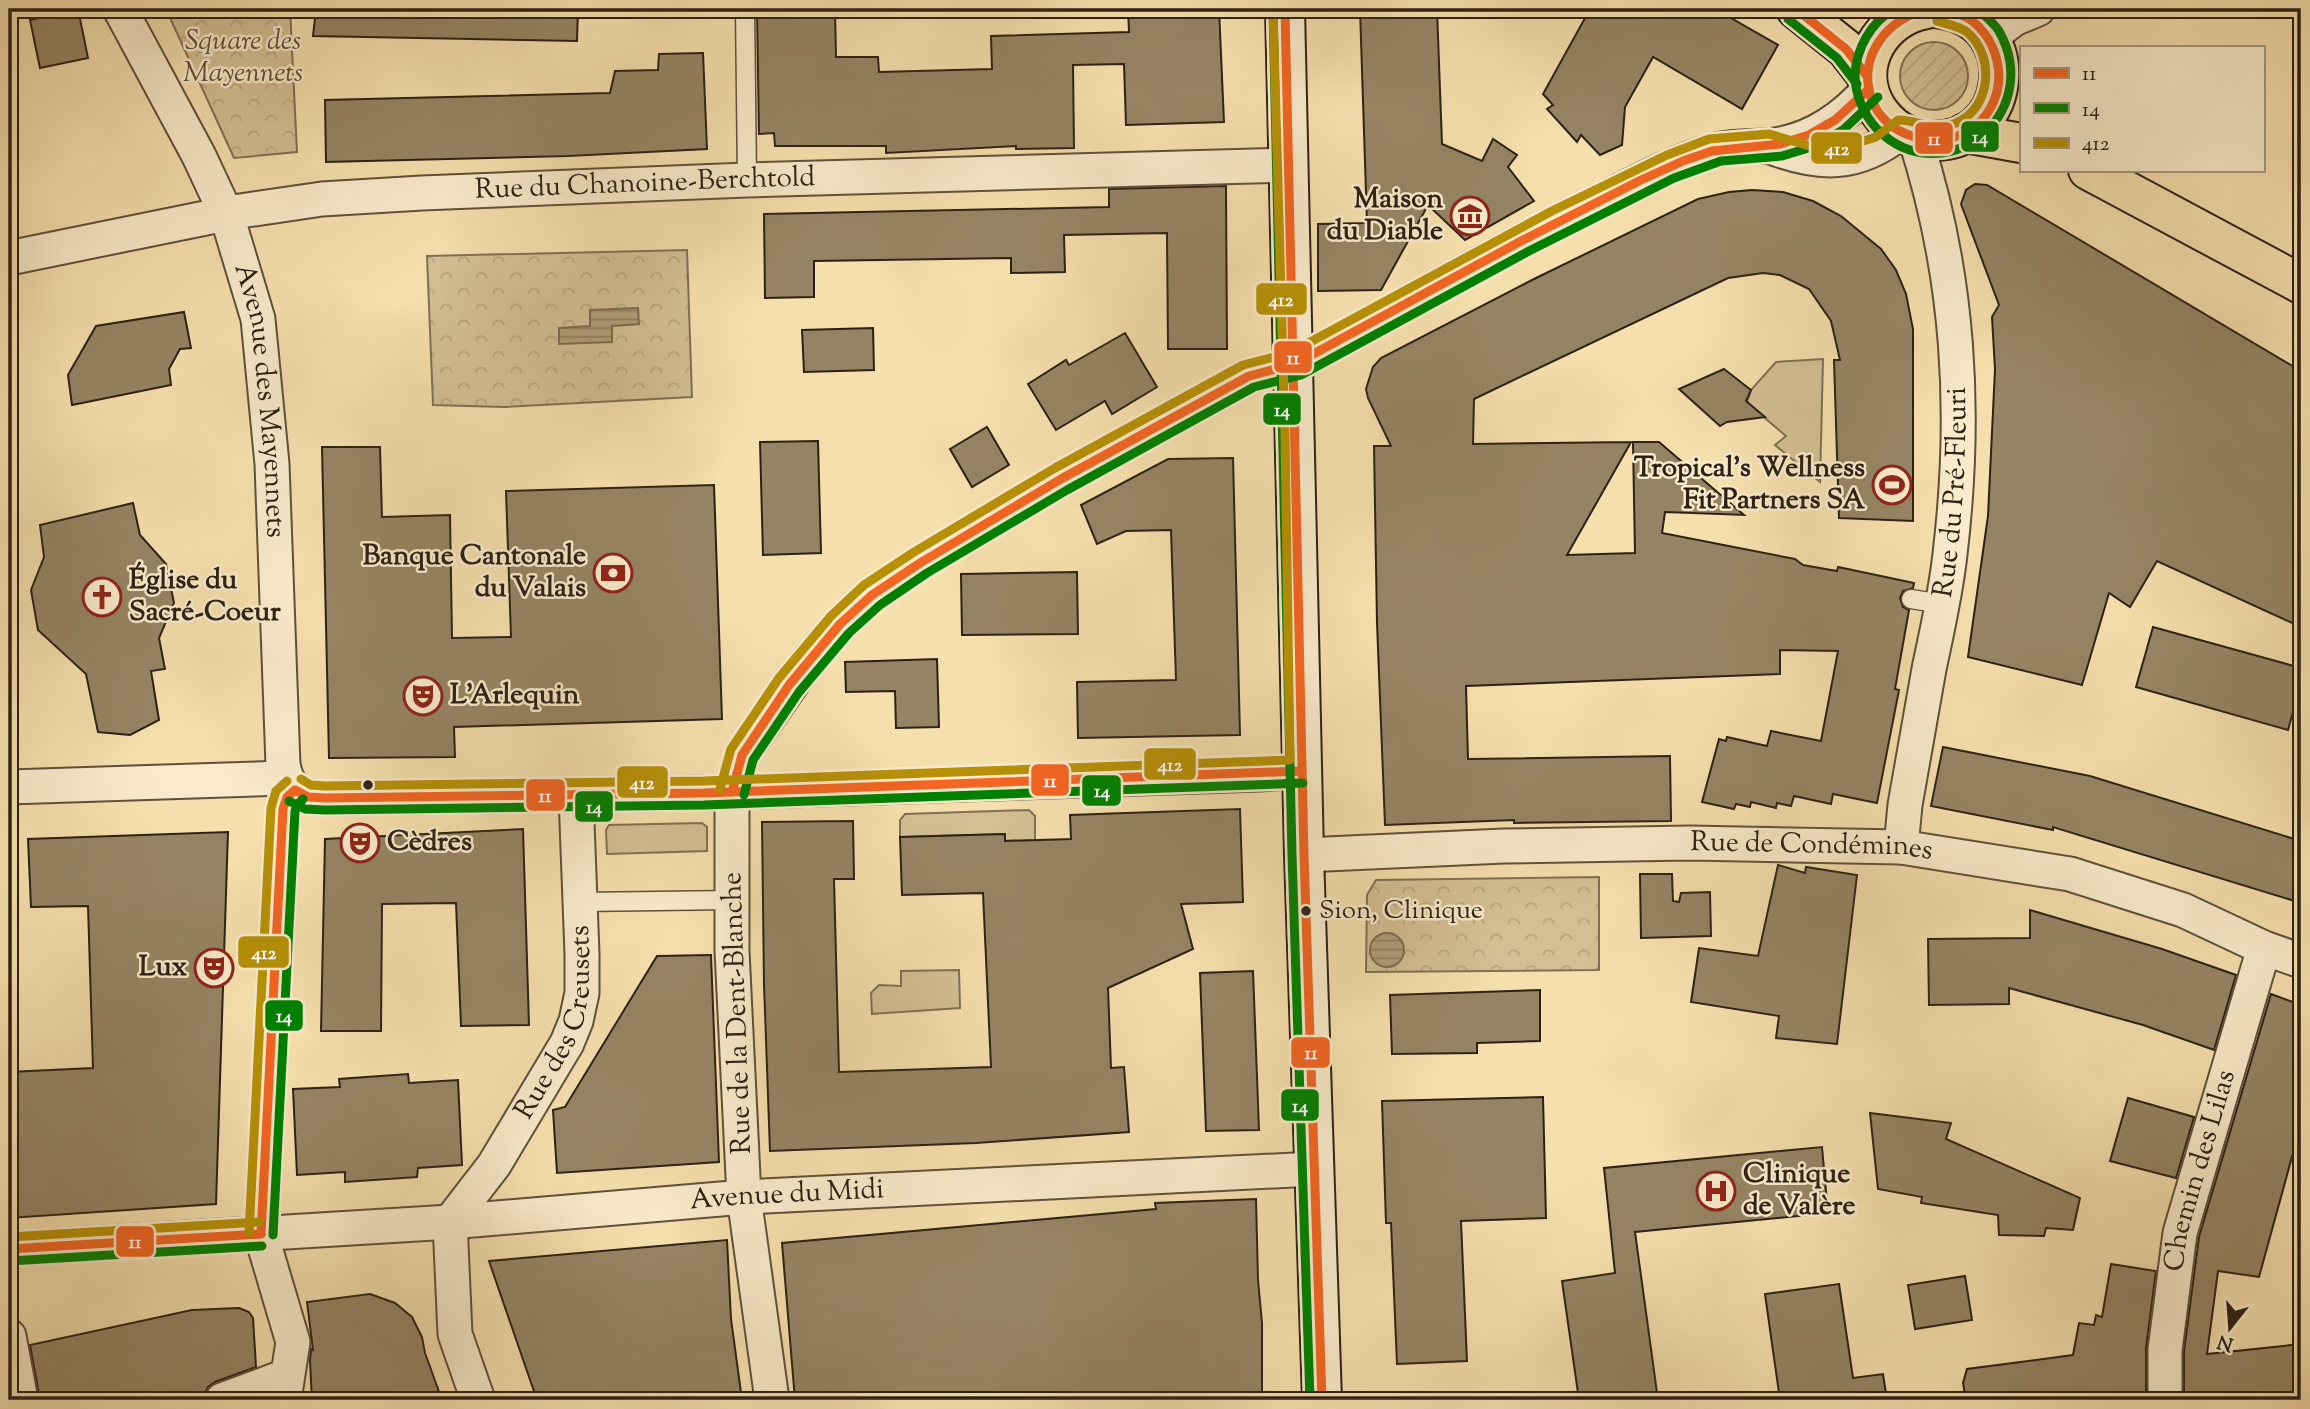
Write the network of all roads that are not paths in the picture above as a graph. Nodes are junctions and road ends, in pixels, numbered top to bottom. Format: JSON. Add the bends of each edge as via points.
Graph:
{"nodes":[{"id":1,"x":120,"y":9,"type":"edge"},
{"id":2,"x":745,"y":9,"type":"edge"},
{"id":3,"x":1285,"y":9,"type":"edge"},
{"id":4,"x":1796,"y":9,"type":"edge"},
{"id":5,"x":2038,"y":9,"type":"edge"},
{"id":6,"x":1918,"y":10,"type":"edge"},
{"id":7,"x":1995,"y":47,"type":"edge"},
{"id":8,"x":1868,"y":82,"type":"junction"},
{"id":9,"x":1965,"y":133,"type":"junction"},
{"id":10,"x":1908,"y":135,"type":"junction"},
{"id":11,"x":2020,"y":143,"type":"edge"},
{"id":12,"x":1768,"y":146,"type":"junction"},
{"id":13,"x":1289,"y":165,"type":"junction"},
{"id":14,"x":2092,"y":172,"type":"edge"},
{"id":15,"x":2140,"y":172,"type":"edge"},
{"id":16,"x":747,"y":180,"type":"junction"},
{"id":17,"x":227,"y":216,"type":"junction"},
{"id":18,"x":9,"y":258,"type":"edge"},
{"id":19,"x":2301,"y":283,"type":"edge"},
{"id":20,"x":1295,"y":364,"type":"junction"},
{"id":21,"x":1302,"y":771,"type":"junction"},
{"id":22,"x":290,"y":784,"type":"junction"},
{"id":23,"x":9,"y":787,"type":"edge"},
{"id":24,"x":576,"y":796,"type":"junction"},
{"id":25,"x":732,"y":807,"type":"junction"},
{"id":26,"x":1901,"y":847,"type":"junction"},
{"id":27,"x":1304,"y":855,"type":"junction"},
{"id":28,"x":732,"y":900,"type":"junction"},
{"id":29,"x":581,"y":902,"type":"junction"},
{"id":30,"x":2264,"y":948,"type":"junction"},
{"id":31,"x":2301,"y":961,"type":"edge"},
{"id":32,"x":749,"y":983,"type":"dead end"},
{"id":33,"x":1314,"y":1169,"type":"junction"},
{"id":34,"x":744,"y":1197,"type":"junction"},
{"id":35,"x":455,"y":1222,"type":"junction"},
{"id":36,"x":261,"y":1234,"type":"junction"},
{"id":37,"x":9,"y":1250,"type":"edge"},
{"id":38,"x":9,"y":1336,"type":"edge"},
{"id":39,"x":285,"y":1388,"type":"edge"},
{"id":40,"x":21,"y":1400,"type":"edge"},
{"id":41,"x":222,"y":1400,"type":"edge"},
{"id":42,"x":478,"y":1400,"type":"edge"},
{"id":43,"x":772,"y":1400,"type":"edge"},
{"id":44,"x":1322,"y":1400,"type":"edge"},
{"id":45,"x":2165,"y":1400,"type":"edge"}],
"edges":[{"from":1,"to":17,"type":"street","name":"Avenue des Mayennets"},
{"from":2,"to":16,"type":"lane"},
{"from":3,"to":13,"type":"street"},
{"from":4,"to":8,"type":"main road","via":[[1837,41]]},
{"from":5,"to":7,"type":"street","via":[[2014,19]]},
{"from":6,"to":7,"type":"main road","via":[[1959,13]]},
{"from":6,"to":8,"type":"main road","via":[[1894,21],[1881,34],[1870,58]]},
{"from":7,"to":9,"type":"main road","via":[[1998,90],[1989,111]]},
{"from":8,"to":10,"type":"main road","via":[[1878,110],[1888,123]]},
{"from":8,"to":12,"type":"street","via":[[1852,108],[1825,128]]},
{"from":9,"to":10,"type":"main road","via":[[1941,140]]},
{"from":9,"to":11,"type":"main road"},
{"from":10,"to":12,"type":"street","via":[[1843,160],[1818,161]]},
{"from":10,"to":26,"type":"street","name":"Rue du Pré-Fleuri","via":[[1935,205],[1948,267],[1960,404],[1950,555],[1926,602]]},
{"from":12,"to":20,"type":"street","via":[[1713,150],[1672,166],[1557,222]]},
{"from":13,"to":16,"type":"street","name":"Rue du Chanoine-Berchtold"},
{"from":13,"to":20,"type":"street"},
{"from":14,"to":19,"type":"main road"},
{"from":15,"to":19,"type":"main road"},
{"from":16,"to":17,"type":"street","name":"Rue du Chanoine-Berchtold","via":[[322,199]]},
{"from":17,"to":18,"type":"street","name":"Rue du Chanoine-Berchtold"},
{"from":17,"to":22,"type":"street","name":"Avenue des Mayennets","via":[[258,319],[272,464],[283,765]]},
{"from":20,"to":21,"type":"street"},
{"from":20,"to":25,"type":"street","via":[[1249,376],[1061,479],[872,595],[840,624],[789,685],[743,755]]},
{"from":21,"to":25,"type":"street"},
{"from":21,"to":27,"type":"street"},
{"from":22,"to":23,"type":"street"},
{"from":22,"to":24,"type":"street","via":[[308,797],[324,798]]},
{"from":22,"to":36,"type":"street","name":"Avenue des Mayennets","via":[[283,809]]},
{"from":24,"to":25,"type":"street"},
{"from":24,"to":29,"type":"street","name":"Rue des Creusets"},
{"from":25,"to":28,"type":"street","name":"Rue de la Dent-Blanche"},
{"from":25,"to":32,"type":"lane","via":[[745,838]]},
{"from":26,"to":27,"type":"street","name":"Rue de Condémines","via":[[1677,843]]},
{"from":26,"to":30,"type":"street","name":"Rue de Condémines","via":[[2070,874],[2183,910]]},
{"from":27,"to":33,"type":"street"},
{"from":28,"to":29,"type":"lane"},
{"from":28,"to":34,"type":"street","name":"Rue de la Dent-Blanche"},
{"from":29,"to":35,"type":"street","name":"Rue des Creusets","via":[[582,993],[567,1044]]},
{"from":30,"to":31,"type":"street","name":"Rue de Condémines"},
{"from":30,"to":45,"type":"street","name":"Chemin des Lilas","via":[[2180,1233],[2165,1350]]},
{"from":33,"to":34,"type":"street","name":"Avenue du Midi"},
{"from":33,"to":44,"type":"street"},
{"from":34,"to":35,"type":"street","name":"Avenue du Midi"},
{"from":34,"to":43,"type":"street","name":"Rue de la Dent-Blanche"},
{"from":35,"to":36,"type":"street","name":"Avenue du Midi"},
{"from":35,"to":42,"type":"street","via":[[455,1334]]},
{"from":36,"to":37,"type":"street","name":"Avenue du Midi"},
{"from":36,"to":39,"type":"street","name":"Avenue des Mayennets","via":[[293,1342]]},
{"from":38,"to":40,"type":"street"},
{"from":39,"to":41,"type":"street"}]}
